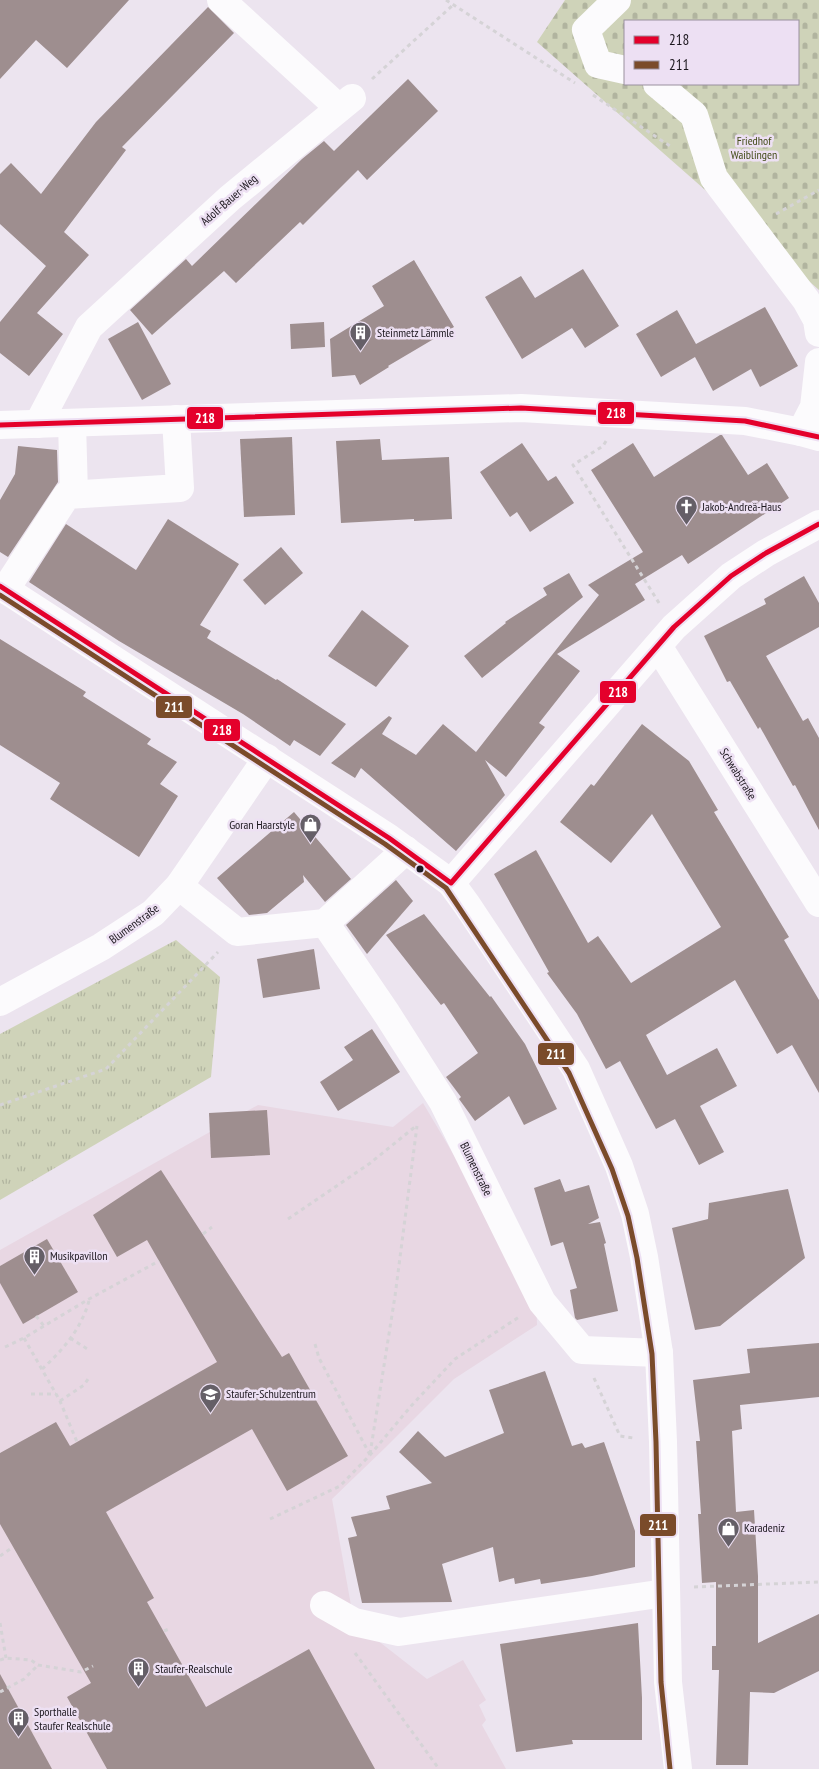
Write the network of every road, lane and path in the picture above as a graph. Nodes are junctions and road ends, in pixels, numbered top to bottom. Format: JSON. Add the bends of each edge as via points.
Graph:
{"nodes":[{"id":1,"x":221,"y":0,"type":"edge"},
{"id":2,"x":617,"y":0,"type":"edge"},
{"id":3,"x":453,"y":5,"type":"dead end"},
{"id":4,"x":624,"y":70,"type":"edge"},
{"id":5,"x":658,"y":85,"type":"edge"},
{"id":6,"x":345,"y":103,"type":"junction"},
{"id":7,"x":819,"y":190,"type":"edge"},
{"id":8,"x":801,"y":200,"type":"dead end"},
{"id":9,"x":819,"y":333,"type":"edge"},
{"id":10,"x":819,"y":362,"type":"edge"},
{"id":11,"x":176,"y":419,"type":"junction"},
{"id":12,"x":72,"y":423,"type":"junction"},
{"id":13,"x":38,"y":424,"type":"junction"},
{"id":14,"x":0,"y":425,"type":"edge"},
{"id":15,"x":814,"y":436,"type":"edge"},
{"id":16,"x":603,"y":446,"type":"dead end"},
{"id":17,"x":74,"y":494,"type":"junction"},
{"id":18,"x":819,"y":524,"type":"edge"},
{"id":19,"x":3,"y":588,"type":"edge"},
{"id":20,"x":649,"y":588,"type":"dead end"},
{"id":21,"x":658,"y":646,"type":"junction"},
{"id":22,"x":267,"y":758,"type":"junction"},
{"id":23,"x":406,"y":850,"type":"junction"},
{"id":24,"x":451,"y":883,"type":"junction"},
{"id":25,"x":179,"y":886,"type":"junction"},
{"id":26,"x":819,"y":903,"type":"edge"},
{"id":27,"x":325,"y":923,"type":"junction"},
{"id":28,"x":238,"y":932,"type":"junction"},
{"id":29,"x":0,"y":1002,"type":"edge"},
{"id":30,"x":443,"y":1102,"type":"junction"},
{"id":31,"x":0,"y":1105,"type":"edge"},
{"id":32,"x":417,"y":1126,"type":"junction"},
{"id":33,"x":288,"y":1219,"type":"dead end"},
{"id":34,"x":212,"y":1228,"type":"dead end"},
{"id":35,"x":203,"y":1234,"type":"dead end"},
{"id":36,"x":159,"y":1261,"type":"dead end"},
{"id":37,"x":89,"y":1300,"type":"junction"},
{"id":38,"x":542,"y":1302,"type":"junction"},
{"id":39,"x":36,"y":1316,"type":"dead end"},
{"id":40,"x":44,"y":1326,"type":"junction"},
{"id":41,"x":24,"y":1338,"type":"junction"},
{"id":42,"x":70,"y":1338,"type":"junction"},
{"id":43,"x":316,"y":1344,"type":"dead end"},
{"id":44,"x":5,"y":1347,"type":"dead end"},
{"id":45,"x":89,"y":1350,"type":"dead end"},
{"id":46,"x":582,"y":1350,"type":"junction"},
{"id":47,"x":659,"y":1353,"type":"junction"},
{"id":48,"x":42,"y":1369,"type":"junction"},
{"id":49,"x":88,"y":1379,"type":"dead end"},
{"id":50,"x":31,"y":1394,"type":"dead end"},
{"id":51,"x":56,"y":1394,"type":"junction"},
{"id":52,"x":60,"y":1401,"type":"junction"},
{"id":53,"x":77,"y":1442,"type":"dead end"},
{"id":54,"x":663,"y":1442,"type":"junction"},
{"id":55,"x":370,"y":1454,"type":"junction"},
{"id":56,"x":270,"y":1519,"type":"dead end"},
{"id":57,"x":13,"y":1547,"type":"dead end"},
{"id":58,"x":0,"y":1556,"type":"edge"},
{"id":59,"x":665,"y":1581,"type":"junction"},
{"id":60,"x":819,"y":1582,"type":"edge"},
{"id":61,"x":324,"y":1605,"type":"dead end"},
{"id":62,"x":0,"y":1623,"type":"edge"},
{"id":63,"x":169,"y":1629,"type":"dead end"},
{"id":64,"x":164,"y":1631,"type":"dead end"},
{"id":65,"x":349,"y":1646,"type":"dead end"},
{"id":66,"x":6,"y":1658,"type":"junction"},
{"id":67,"x":0,"y":1660,"type":"edge"},
{"id":68,"x":38,"y":1665,"type":"junction"},
{"id":69,"x":93,"y":1666,"type":"dead end"},
{"id":70,"x":0,"y":1692,"type":"edge"},
{"id":71,"x":439,"y":1769,"type":"edge"},
{"id":72,"x":678,"y":1769,"type":"edge"}],
"edges":[{"from":1,"to":6,"type":"street"},
{"from":2,"to":4,"type":"street","via":[[586,30],[598,64]]},
{"from":3,"to":6,"type":"path"},
{"from":5,"to":9,"type":"street","via":[[694,115],[714,178],[806,300],[817,320]]},
{"from":6,"to":13,"type":"street","name":"Adolf-Bauer-Weg","via":[[230,198],[89,327]]},
{"from":7,"to":8,"type":"path"},
{"from":10,"to":15,"type":"street"},
{"from":11,"to":12,"type":"street"},
{"from":11,"to":15,"type":"street","via":[[521,408],[745,421]]},
{"from":11,"to":17,"type":"street","via":[[180,488]]},
{"from":12,"to":13,"type":"street"},
{"from":12,"to":17,"type":"street"},
{"from":13,"to":14,"type":"street"},
{"from":16,"to":20,"type":"path","via":[[573,464]]},
{"from":17,"to":19,"type":"street","via":[[67,495]]},
{"from":18,"to":21,"type":"street","via":[[731,576],[674,627]]},
{"from":19,"to":22,"type":"street"},
{"from":21,"to":24,"type":"street"},
{"from":21,"to":26,"type":"street","name":"Schwabstraße"},
{"from":22,"to":23,"type":"street"},
{"from":22,"to":25,"type":"street","name":"Blumenstraße"},
{"from":23,"to":24,"type":"street"},
{"from":23,"to":27,"type":"street"},
{"from":24,"to":47,"type":"street","via":[[576,1069],[619,1166],[644,1257]]},
{"from":25,"to":28,"type":"street"},
{"from":25,"to":29,"type":"street","name":"Blumenstraße","via":[[152,913],[101,947]]},
{"from":27,"to":28,"type":"street"},
{"from":27,"to":30,"type":"street","name":"Blumenstraße","via":[[388,1014]]},
{"from":28,"to":31,"type":"path","via":[[106,1069]]},
{"from":30,"to":32,"type":"path"},
{"from":30,"to":38,"type":"street","name":"Blumenstraße"},
{"from":32,"to":33,"type":"path","via":[[369,1164]]},
{"from":32,"to":55,"type":"path"},
{"from":34,"to":35,"type":"path"},
{"from":36,"to":37,"type":"path"},
{"from":37,"to":40,"type":"path"},
{"from":37,"to":42,"type":"path","via":[[85,1314]]},
{"from":38,"to":46,"type":"street","name":"Blumenstraße"},
{"from":38,"to":55,"type":"path","via":[[455,1360]]},
{"from":39,"to":40,"type":"path"},
{"from":40,"to":41,"type":"path"},
{"from":41,"to":44,"type":"path"},
{"from":41,"to":48,"type":"path"},
{"from":42,"to":45,"type":"path"},
{"from":42,"to":48,"type":"path"},
{"from":43,"to":55,"type":"path","via":[[319,1358]]},
{"from":46,"to":47,"type":"street"},
{"from":46,"to":54,"type":"path","via":[[620,1436]]},
{"from":47,"to":54,"type":"street"},
{"from":48,"to":51,"type":"path"},
{"from":49,"to":52,"type":"path"},
{"from":50,"to":51,"type":"path"},
{"from":51,"to":52,"type":"path"},
{"from":52,"to":53,"type":"path"},
{"from":54,"to":59,"type":"street"},
{"from":55,"to":56,"type":"path","via":[[340,1486]]},
{"from":57,"to":58,"type":"path"},
{"from":59,"to":60,"type":"path","via":[[692,1569],[694,1588]]},
{"from":59,"to":61,"type":"street","via":[[399,1632],[354,1622]]},
{"from":59,"to":72,"type":"street","via":[[668,1682]]},
{"from":62,"to":66,"type":"path"},
{"from":63,"to":64,"type":"path"},
{"from":65,"to":71,"type":"path"},
{"from":66,"to":67,"type":"path"},
{"from":66,"to":68,"type":"path","via":[[31,1660]]},
{"from":68,"to":69,"type":"path","via":[[81,1672]]},
{"from":68,"to":70,"type":"path","via":[[24,1679]]}]}
